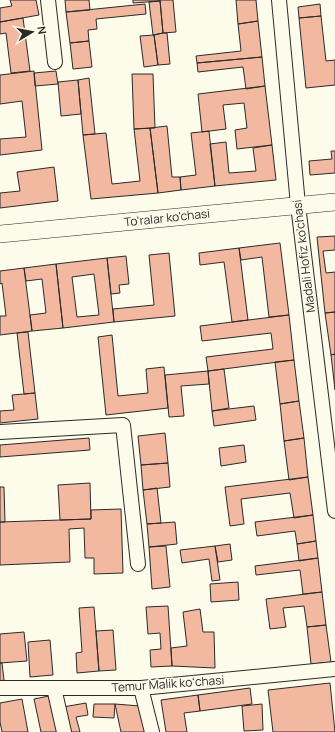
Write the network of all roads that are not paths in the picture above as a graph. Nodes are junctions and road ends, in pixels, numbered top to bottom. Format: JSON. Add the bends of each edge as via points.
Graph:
{"nodes":[{"id":1,"x":48,"y":0,"type":"edge"},
{"id":2,"x":279,"y":0,"type":"edge"},
{"id":3,"x":55,"y":62,"type":"dead end"},
{"id":4,"x":335,"y":202,"type":"edge"},
{"id":5,"x":298,"y":205,"type":"junction"},
{"id":6,"x":0,"y":234,"type":"edge"},
{"id":7,"x":0,"y":432,"type":"edge"},
{"id":8,"x":335,"y":511,"type":"edge"},
{"id":9,"x":138,"y":564,"type":"dead end"},
{"id":10,"x":335,"y":669,"type":"edge"},
{"id":11,"x":0,"y":688,"type":"edge"},
{"id":12,"x":54,"y":688,"type":"junction"},
{"id":13,"x":141,"y":688,"type":"junction"},
{"id":14,"x":64,"y":732,"type":"edge"},
{"id":15,"x":152,"y":732,"type":"edge"}],
"edges":[{"from":1,"to":3,"type":"street"},
{"from":2,"to":5,"type":"street","name":"Madali Hofiz ko'chasi"},
{"from":4,"to":5,"type":"street","name":"To'ralar ko'chasi"},
{"from":5,"to":6,"type":"street","name":"To'ralar ko'chasi"},
{"from":5,"to":8,"type":"street","name":"Madali Hofiz ko'chasi"},
{"from":7,"to":9,"type":"street","via":[[123,425]]},
{"from":10,"to":13,"type":"street","name":"Temur Malik koʻchasi"},
{"from":11,"to":12,"type":"street","name":"Temur Malik koʻchasi"},
{"from":12,"to":13,"type":"street","name":"Temur Malik koʻchasi"},
{"from":12,"to":14,"type":"street"},
{"from":13,"to":15,"type":"street"}]}
